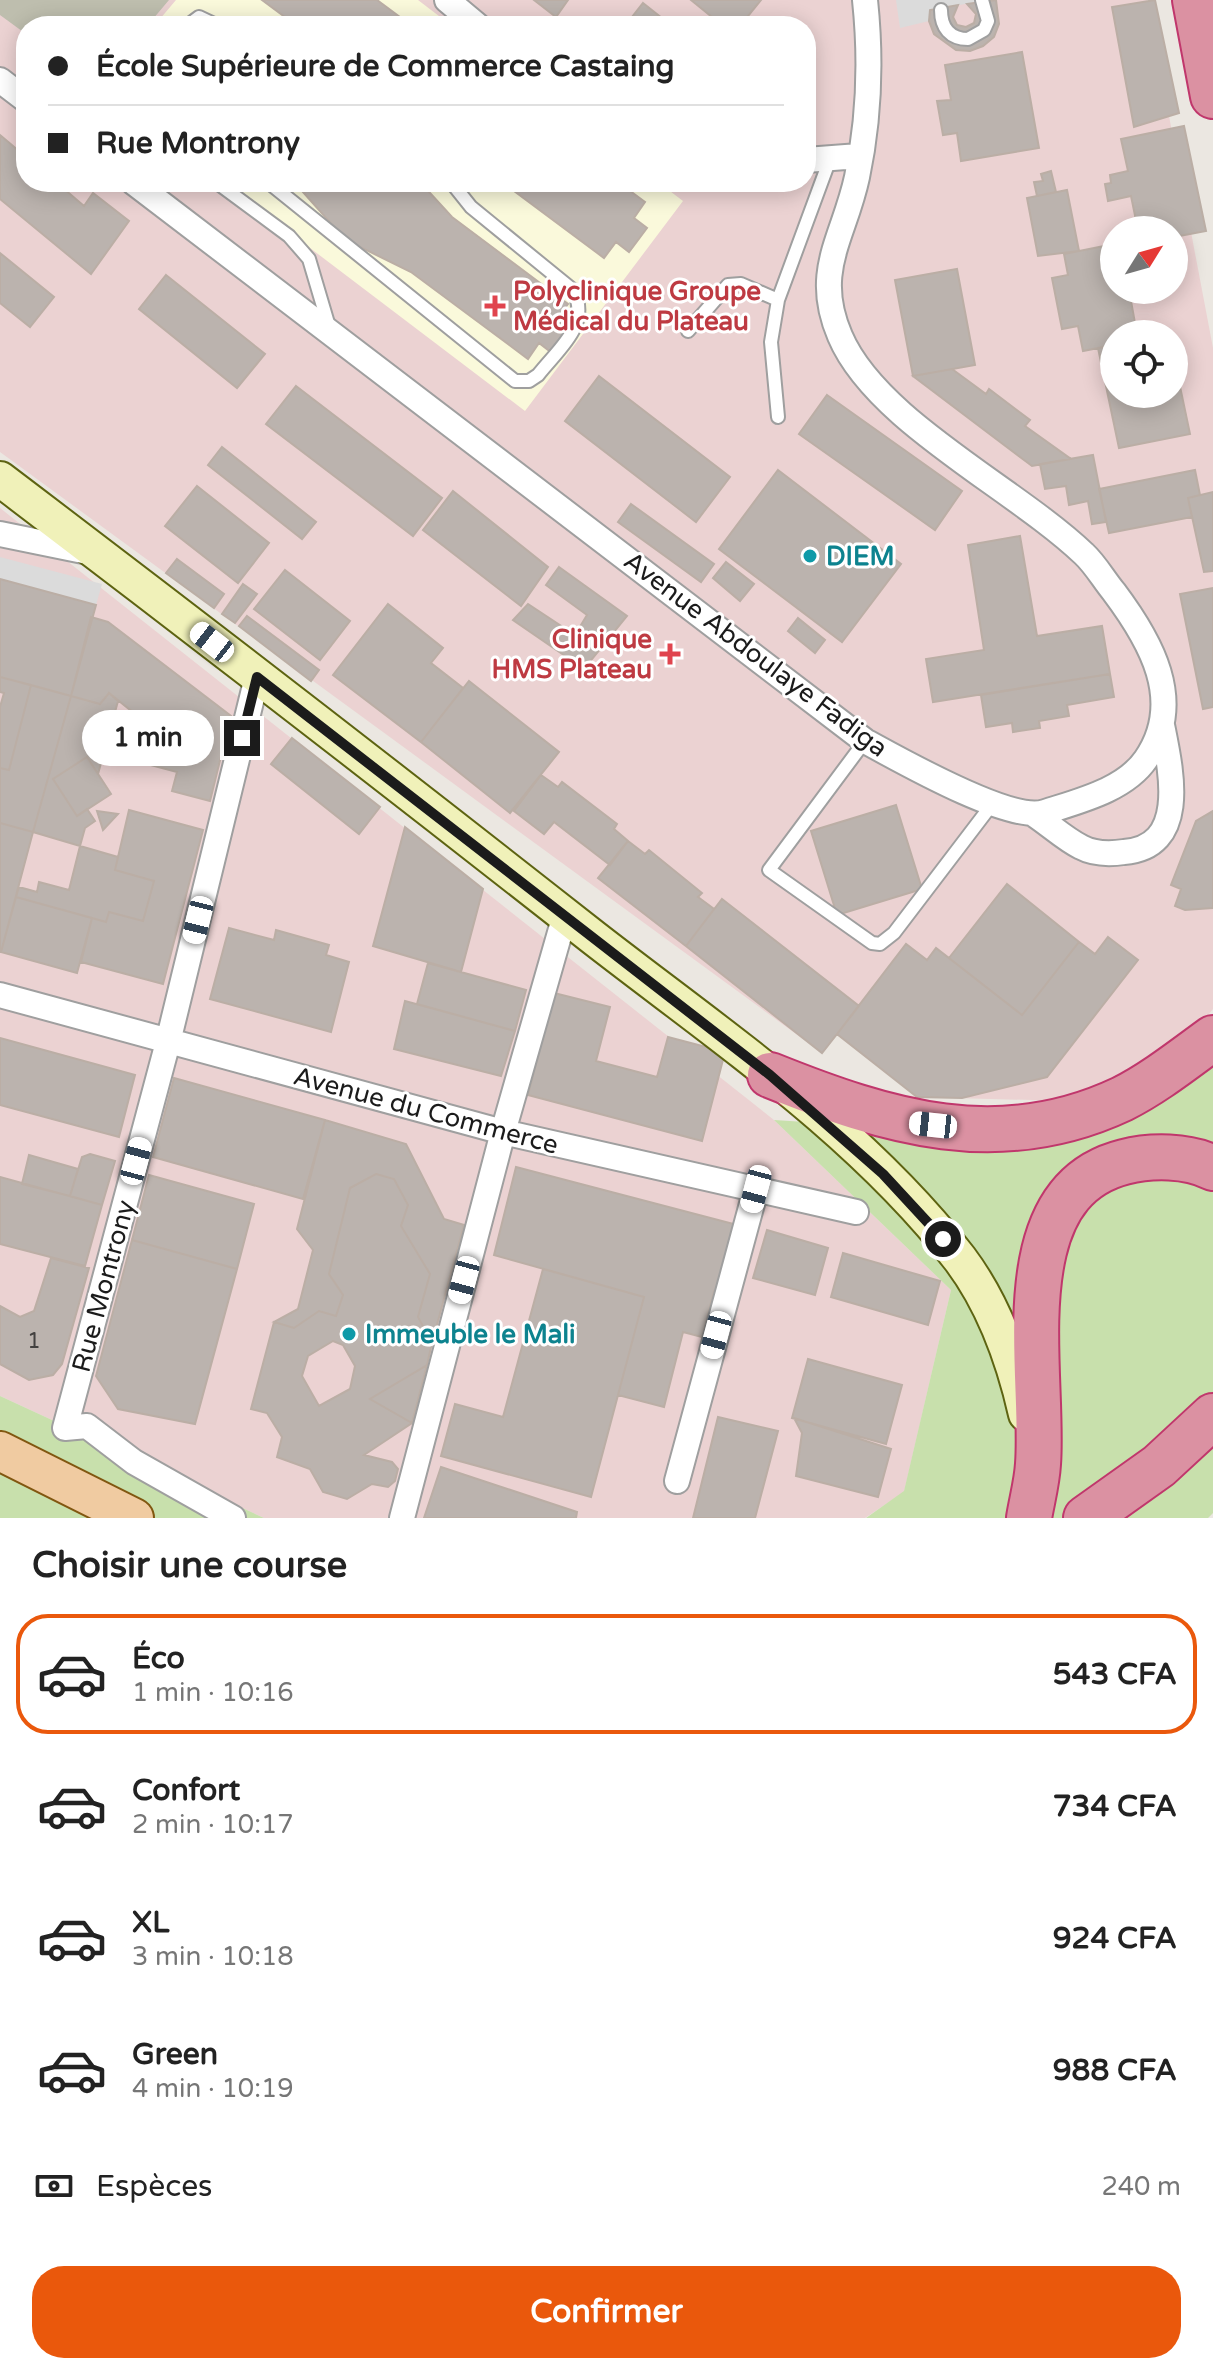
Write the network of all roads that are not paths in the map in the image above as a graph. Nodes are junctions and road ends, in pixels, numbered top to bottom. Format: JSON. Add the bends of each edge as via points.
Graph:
{"nodes":[{"id":1,"x":447,"y":0,"type":"edge"},
{"id":2,"x":865,"y":0,"type":"edge"},
{"id":3,"x":982,"y":0,"type":"edge"},
{"id":4,"x":1195,"y":0,"type":"edge"},
{"id":5,"x":1209,"y":0,"type":"edge"},
{"id":6,"x":941,"y":10,"type":"dead end"},
{"id":7,"x":466,"y":16,"type":"edge"},
{"id":8,"x":1213,"y":32,"type":"edge"},
{"id":9,"x":0,"y":80,"type":"edge"},
{"id":10,"x":16,"y":92,"type":"edge"},
{"id":11,"x":1213,"y":96,"type":"edge"},
{"id":12,"x":859,"y":156,"type":"junction"},
{"id":13,"x":818,"y":160,"type":"edge"},
{"id":14,"x":146,"y":192,"type":"edge"},
{"id":15,"x":231,"y":192,"type":"edge"},
{"id":16,"x":280,"y":192,"type":"edge"},
{"id":17,"x":459,"y":192,"type":"edge"},
{"id":18,"x":809,"y":192,"type":"edge"},
{"id":19,"x":778,"y":300,"type":"junction"},
{"id":20,"x":688,"y":331,"type":"dead end"},
{"id":21,"x":331,"y":333,"type":"junction"},
{"id":22,"x":778,"y":417,"type":"dead end"},
{"id":23,"x":0,"y":479,"type":"edge"},
{"id":24,"x":0,"y":534,"type":"edge"},
{"id":25,"x":99,"y":554,"type":"junction"},
{"id":26,"x":257,"y":677,"type":"junction"},
{"id":27,"x":1162,"y":725,"type":"junction"},
{"id":28,"x":865,"y":741,"type":"junction"},
{"id":29,"x":993,"y":803,"type":"junction"},
{"id":30,"x":1035,"y":815,"type":"junction"},
{"id":31,"x":565,"y":915,"type":"junction"},
{"id":32,"x":0,"y":995,"type":"edge"},
{"id":33,"x":1213,"y":1038,"type":"edge"},
{"id":34,"x":168,"y":1042,"type":"junction"},
{"id":35,"x":770,"y":1075,"type":"junction"},
{"id":36,"x":503,"y":1132,"type":"junction"},
{"id":37,"x":1213,"y":1168,"type":"edge"},
{"id":38,"x":756,"y":1189,"type":"junction"},
{"id":39,"x":856,"y":1212,"type":"dead end"},
{"id":40,"x":1213,"y":1416,"type":"edge"},
{"id":41,"x":0,"y":1451,"type":"edge"},
{"id":42,"x":1038,"y":1465,"type":"junction"},
{"id":43,"x":677,"y":1481,"type":"dead end"},
{"id":44,"x":134,"y":1518,"type":"edge"},
{"id":45,"x":233,"y":1518,"type":"edge"},
{"id":46,"x":402,"y":1518,"type":"edge"},
{"id":47,"x":1029,"y":1518,"type":"edge"},
{"id":48,"x":1086,"y":1518,"type":"edge"}],
"edges":[{"from":1,"to":7,"type":"street"},
{"from":2,"to":12,"type":"street","via":[[870,50]]},
{"from":3,"to":6,"type":"lane","via":[[988,21],[984,30],[968,39],[950,35]]},
{"from":4,"to":11,"type":"highway"},
{"from":5,"to":8,"type":"highway"},
{"from":9,"to":10,"type":"street"},
{"from":12,"to":13,"type":"street"},
{"from":12,"to":27,"type":"street","via":[[830,263],[827,296],[851,360],[882,396],[1085,554],[1149,641],[1164,690]]},
{"from":14,"to":21,"type":"street","name":"Avenue Abdoulaye Fadiga"},
{"from":15,"to":21,"type":"lane","via":[[289,236],[309,259]]},
{"from":16,"to":17,"type":"lane","via":[[515,381],[529,381],[579,322],[581,306],[574,291]]},
{"from":18,"to":19,"type":"lane"},
{"from":19,"to":20,"type":"lane","via":[[741,284],[728,285]]},
{"from":19,"to":22,"type":"lane","via":[[771,342]]},
{"from":21,"to":28,"type":"street","name":"Avenue Abdoulaye Fadiga"},
{"from":23,"to":25,"type":"street"},
{"from":24,"to":25,"type":"street"},
{"from":25,"to":26,"type":"street"},
{"from":26,"to":31,"type":"street"},
{"from":26,"to":34,"type":"street","name":"Rue Montrony"},
{"from":27,"to":30,"type":"street","via":[[1146,760],[1115,786]]},
{"from":27,"to":30,"type":"street","name":"Avenue Abdoulaye Fadiga","via":[[1173,782],[1170,803],[1163,832],[1142,851],[1108,854],[1082,848]]},
{"from":28,"to":29,"type":"street","name":"Avenue Abdoulaye Fadiga"},
{"from":28,"to":29,"type":"lane","via":[[769,870],[865,940],[880,944],[894,933]]},
{"from":29,"to":30,"type":"street","name":"Avenue Abdoulaye Fadiga"},
{"from":31,"to":35,"type":"street"},
{"from":31,"to":36,"type":"street"},
{"from":32,"to":34,"type":"street","name":"Avenue du Commerce"},
{"from":33,"to":35,"type":"highway","via":[[1123,1098],[1067,1120],[1013,1129],[905,1122],[856,1110]]},
{"from":34,"to":36,"type":"street","name":"Avenue du Commerce"},
{"from":34,"to":45,"type":"street","name":"Rue Montrony","via":[[67,1428],[87,1426],[124,1455]]},
{"from":35,"to":42,"type":"street","via":[[883,1174],[962,1263],[1005,1344]]},
{"from":36,"to":38,"type":"street","name":"Avenue du Commerce"},
{"from":36,"to":46,"type":"street"},
{"from":37,"to":42,"type":"highway","via":[[1145,1157],[1114,1165],[1062,1204],[1046,1241],[1037,1289]]},
{"from":38,"to":39,"type":"street","name":"Avenue du Commerce"},
{"from":38,"to":43,"type":"street"},
{"from":40,"to":48,"type":"highway","via":[[1159,1466]]},
{"from":41,"to":44,"type":"main road"},
{"from":42,"to":47,"type":"highway"}]}
